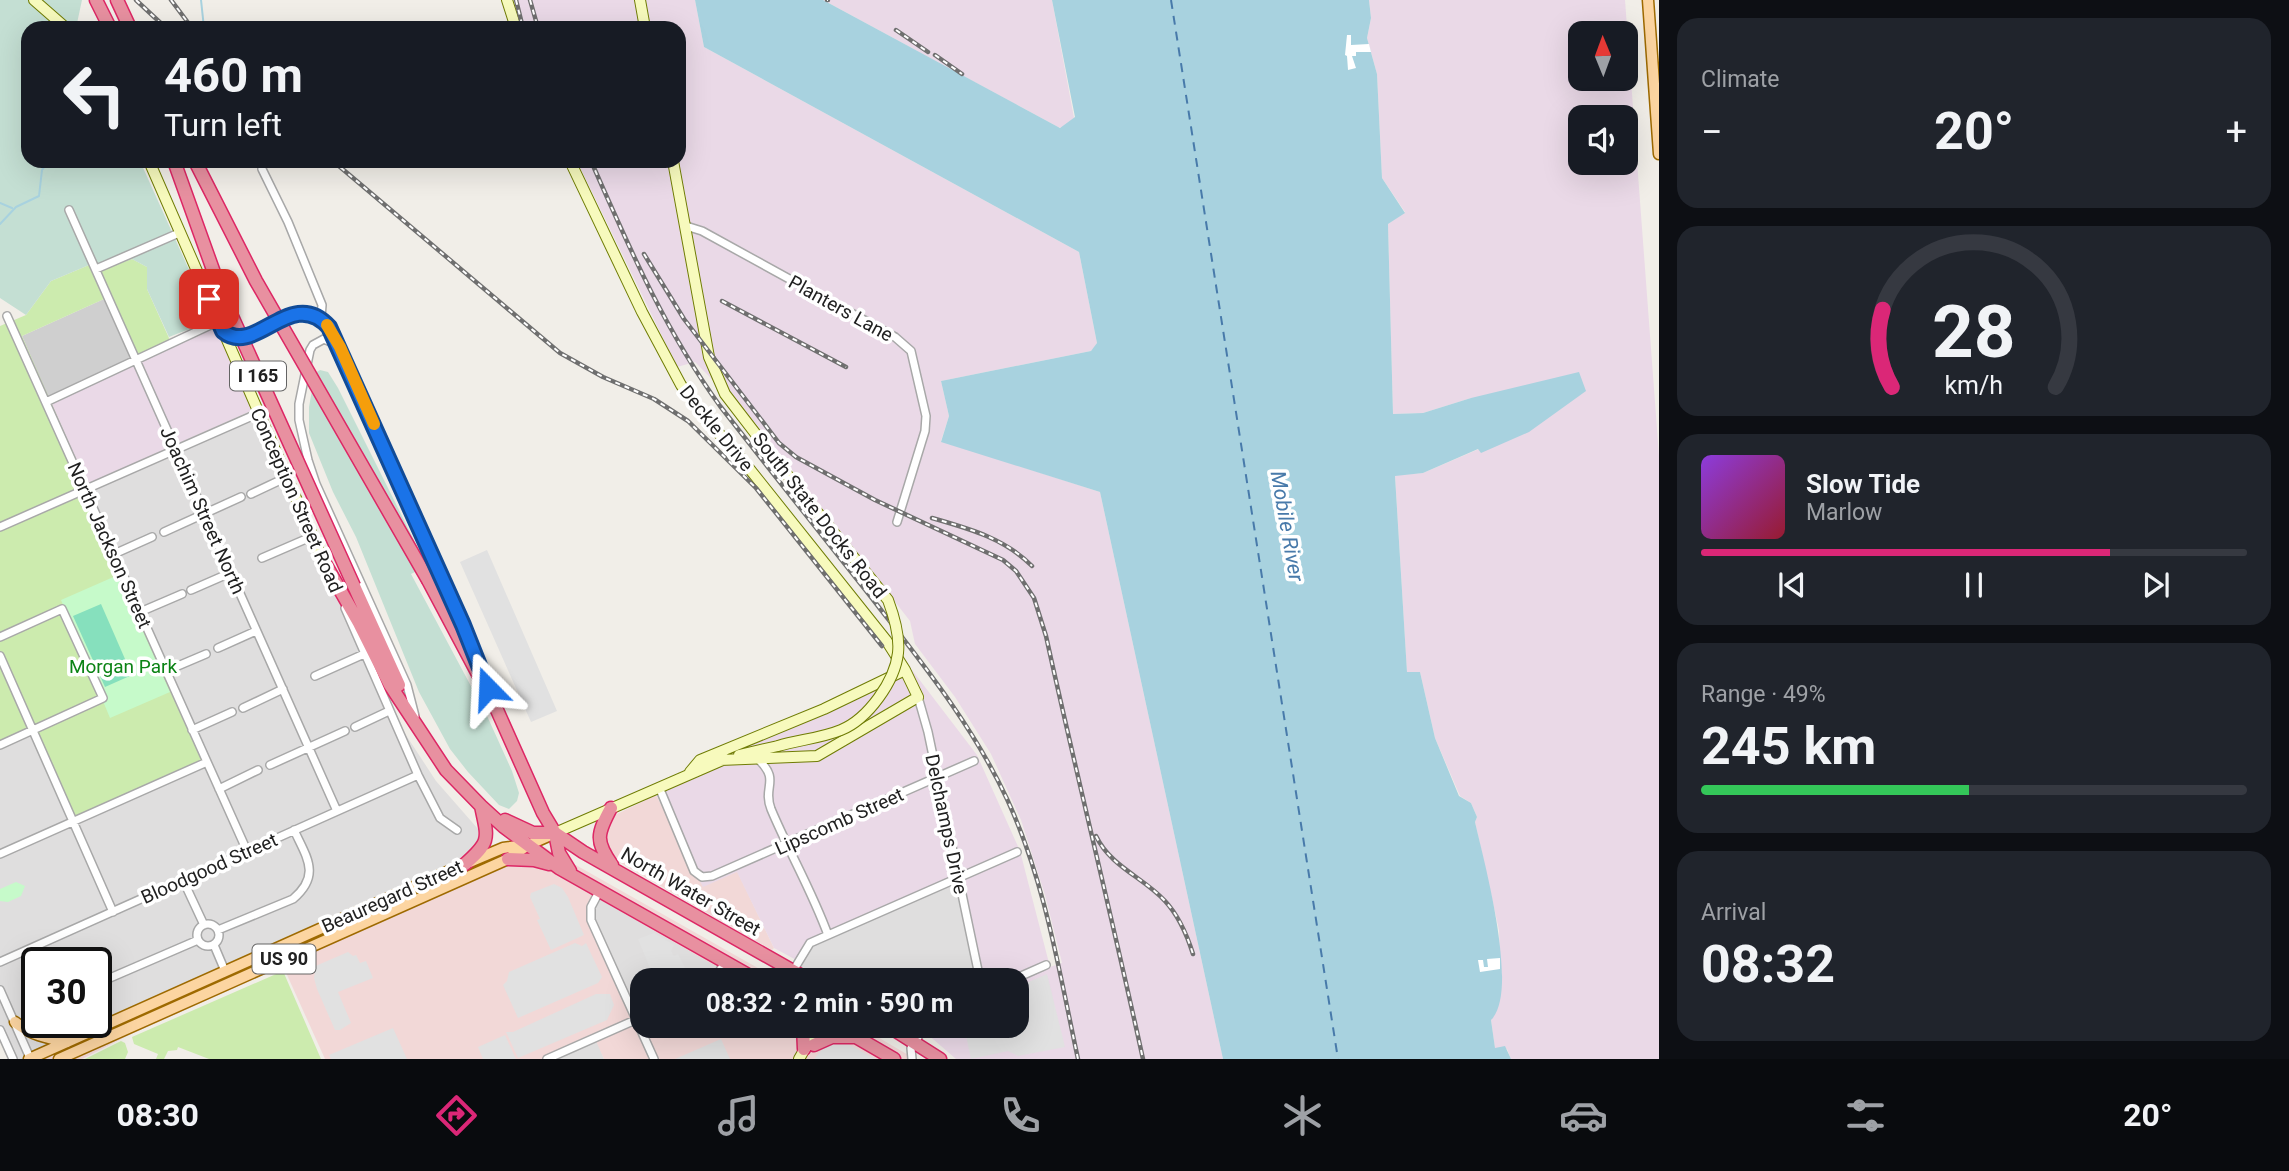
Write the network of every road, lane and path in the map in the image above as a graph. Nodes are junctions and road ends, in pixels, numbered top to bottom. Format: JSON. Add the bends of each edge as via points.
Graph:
{"nodes":[{"id":1,"x":34,"y":0,"type":"edge"},
{"id":2,"x":96,"y":0,"type":"edge"},
{"id":3,"x":117,"y":0,"type":"edge"},
{"id":4,"x":507,"y":0,"type":"edge"},
{"id":5,"x":640,"y":0,"type":"edge"},
{"id":6,"x":1648,"y":0,"type":"edge"},
{"id":7,"x":58,"y":21,"type":"edge"},
{"id":8,"x":106,"y":21,"type":"edge"},
{"id":9,"x":127,"y":21,"type":"edge"},
{"id":10,"x":514,"y":21,"type":"edge"},
{"id":11,"x":644,"y":21,"type":"edge"},
{"id":12,"x":1659,"y":154,"type":"edge"},
{"id":13,"x":152,"y":168,"type":"edge"},
{"id":14,"x":177,"y":168,"type":"edge"},
{"id":15,"x":198,"y":168,"type":"edge"},
{"id":16,"x":573,"y":168,"type":"edge"},
{"id":17,"x":674,"y":168,"type":"edge"},
{"id":18,"x":262,"y":169,"type":"dead end"},
{"id":19,"x":69,"y":210,"type":"dead end"},
{"id":20,"x":686,"y":226,"type":"junction"},
{"id":21,"x":179,"y":233,"type":"junction"},
{"id":22,"x":96,"y":269,"type":"junction"},
{"id":23,"x":7,"y":316,"type":"dead end"},
{"id":24,"x":321,"y":318,"type":"junction"},
{"id":25,"x":219,"y":321,"type":"junction"},
{"id":26,"x":223,"y":331,"type":"junction"},
{"id":27,"x":250,"y":334,"type":"junction"},
{"id":28,"x":340,"y":347,"type":"junction"},
{"id":29,"x":136,"y":360,"type":"junction"},
{"id":30,"x":240,"y":372,"type":"junction"},
{"id":31,"x":46,"y":402,"type":"junction"},
{"id":32,"x":259,"y":413,"type":"junction"},
{"id":33,"x":176,"y":450,"type":"junction"},
{"id":34,"x":287,"y":477,"type":"junction"},
{"id":35,"x":86,"y":490,"type":"junction"},
{"id":36,"x":251,"y":494,"type":"dead end"},
{"id":37,"x":241,"y":497,"type":"dead end"},
{"id":38,"x":204,"y":514,"type":"junction"},
{"id":39,"x":897,"y":522,"type":"dead end"},
{"id":40,"x":0,"y":527,"type":"edge"},
{"id":41,"x":164,"y":532,"type":"dead end"},
{"id":42,"x":313,"y":536,"type":"junction"},
{"id":43,"x":152,"y":537,"type":"dead end"},
{"id":44,"x":114,"y":554,"type":"junction"},
{"id":45,"x":262,"y":558,"type":"dead end"},
{"id":46,"x":323,"y":559,"type":"junction"},
{"id":47,"x":230,"y":573,"type":"junction"},
{"id":48,"x":191,"y":590,"type":"dead end"},
{"id":49,"x":181,"y":594,"type":"dead end"},
{"id":50,"x":140,"y":612,"type":"junction"},
{"id":51,"x":256,"y":631,"type":"junction"},
{"id":52,"x":0,"y":637,"type":"edge"},
{"id":53,"x":218,"y":648,"type":"dead end"},
{"id":54,"x":206,"y":654,"type":"dead end"},
{"id":55,"x":364,"y":654,"type":"junction"},
{"id":56,"x":0,"y":656,"type":"edge"},
{"id":57,"x":905,"y":670,"type":"junction"},
{"id":58,"x":166,"y":671,"type":"junction"},
{"id":59,"x":314,"y":676,"type":"dead end"},
{"id":60,"x":282,"y":689,"type":"junction"},
{"id":61,"x":918,"y":697,"type":"junction"},
{"id":62,"x":243,"y":708,"type":"dead end"},
{"id":63,"x":497,"y":710,"type":"junction"},
{"id":64,"x":389,"y":711,"type":"junction"},
{"id":65,"x":232,"y":712,"type":"dead end"},
{"id":66,"x":417,"y":724,"type":"junction"},
{"id":67,"x":355,"y":727,"type":"dead end"},
{"id":68,"x":33,"y":730,"type":"junction"},
{"id":69,"x":192,"y":730,"type":"junction"},
{"id":70,"x":345,"y":731,"type":"dead end"},
{"id":71,"x":0,"y":745,"type":"edge"},
{"id":72,"x":778,"y":746,"type":"joint"},
{"id":73,"x":309,"y":747,"type":"junction"},
{"id":74,"x":758,"y":759,"type":"junction"},
{"id":75,"x":720,"y":760,"type":"junction"},
{"id":76,"x":974,"y":761,"type":"dead end"},
{"id":77,"x":207,"y":762,"type":"junction"},
{"id":78,"x":270,"y":765,"type":"dead end"},
{"id":79,"x":258,"y":770,"type":"dead end"},
{"id":80,"x":690,"y":772,"type":"junction"},
{"id":81,"x":418,"y":775,"type":"junction"},
{"id":82,"x":937,"y":777,"type":"junction"},
{"id":83,"x":659,"y":787,"type":"junction"},
{"id":84,"x":219,"y":789,"type":"junction"},
{"id":85,"x":481,"y":806,"type":"junction"},
{"id":86,"x":611,"y":808,"type":"junction"},
{"id":87,"x":337,"y":811,"type":"junction"},
{"id":88,"x":73,"y":821,"type":"junction"},
{"id":89,"x":294,"y":830,"type":"junction"},
{"id":90,"x":457,"y":830,"type":"dead end"},
{"id":91,"x":555,"y":833,"type":"junction"},
{"id":92,"x":788,"y":844,"type":"junction"},
{"id":93,"x":528,"y":845,"type":"junction"},
{"id":94,"x":247,"y":851,"type":"junction"},
{"id":95,"x":1017,"y":852,"type":"dead end"},
{"id":96,"x":0,"y":854,"type":"edge"},
{"id":97,"x":508,"y":859,"type":"junction"},
{"id":98,"x":465,"y":864,"type":"junction"},
{"id":99,"x":559,"y":868,"type":"junction"},
{"id":100,"x":614,"y":869,"type":"junction"},
{"id":101,"x":573,"y":875,"type":"junction"},
{"id":102,"x":958,"y":878,"type":"junction"},
{"id":103,"x":183,"y":880,"type":"junction"},
{"id":104,"x":600,"y":890,"type":"junction"},
{"id":105,"x":374,"y":904,"type":"junction"},
{"id":106,"x":113,"y":912,"type":"junction"},
{"id":107,"x":204,"y":925,"type":"junction"},
{"id":108,"x":218,"y":930,"type":"junction"},
{"id":109,"x":828,"y":935,"type":"junction"},
{"id":110,"x":198,"y":940,"type":"junction"},
{"id":111,"x":214,"y":945,"type":"junction"},
{"id":112,"x":36,"y":946,"type":"joint"},
{"id":113,"x":293,"y":955,"type":"junction"},
{"id":114,"x":0,"y":962,"type":"edge"},
{"id":115,"x":725,"y":962,"type":"junction"},
{"id":116,"x":1046,"y":965,"type":"dead end"},
{"id":117,"x":721,"y":968,"type":"edge"},
{"id":118,"x":736,"y":968,"type":"edge"},
{"id":119,"x":778,"y":968,"type":"edge"},
{"id":120,"x":798,"y":968,"type":"edge"},
{"id":121,"x":977,"y":968,"type":"edge"},
{"id":122,"x":225,"y":971,"type":"junction"},
{"id":123,"x":1029,"y":972,"type":"edge"},
{"id":124,"x":112,"y":977,"type":"edge"},
{"id":125,"x":189,"y":987,"type":"junction"},
{"id":126,"x":0,"y":990,"type":"edge"},
{"id":127,"x":630,"y":999,"type":"edge"},
{"id":128,"x":15,"y":1022,"type":"junction"},
{"id":129,"x":630,"y":1022,"type":"edge"},
{"id":130,"x":0,"y":1030,"type":"edge"},
{"id":131,"x":646,"y":1038,"type":"edge"},
{"id":132,"x":816,"y":1038,"type":"edge"},
{"id":133,"x":830,"y":1038,"type":"edge"},
{"id":134,"x":859,"y":1038,"type":"edge"},
{"id":135,"x":909,"y":1038,"type":"joint"},
{"id":136,"x":67,"y":1042,"type":"junction"},
{"id":137,"x":806,"y":1053,"type":"edge"},
{"id":138,"x":69,"y":1056,"type":"edge"},
{"id":139,"x":13,"y":1059,"type":"edge"},
{"id":140,"x":30,"y":1059,"type":"edge"},
{"id":141,"x":59,"y":1059,"type":"edge"},
{"id":142,"x":548,"y":1059,"type":"edge"},
{"id":143,"x":654,"y":1059,"type":"edge"},
{"id":144,"x":894,"y":1059,"type":"edge"},
{"id":145,"x":912,"y":1059,"type":"edge"},
{"id":146,"x":940,"y":1059,"type":"edge"}],
"edges":[{"from":1,"to":7,"type":"street"},
{"from":2,"to":8,"type":"highway"},
{"from":3,"to":9,"type":"highway"},
{"from":4,"to":10,"type":"street"},
{"from":5,"to":11,"type":"street"},
{"from":6,"to":12,"type":"main road"},
{"from":13,"to":21,"type":"street","name":"Conception Street Road"},
{"from":14,"to":66,"type":"highway","number":"I 165","bridge":true,"via":[[221,292]]},
{"from":15,"to":63,"type":"highway","number":"I 165","bridge":true,"via":[[315,387],[428,580]]},
{"from":16,"to":57,"type":"street","name":"Deckle Drive","via":[[681,385],[856,601]]},
{"from":17,"to":20,"type":"street","name":"South State Docks Road"},
{"from":18,"to":24,"type":"street","via":[[323,306]]},
{"from":19,"to":22,"type":"street","name":"Joachim Street North"},
{"from":20,"to":39,"type":"street","name":"Planters Lane","via":[[895,337],[911,351],[926,416],[925,431]]},
{"from":20,"to":72,"type":"street","name":"South State Docks Road","bridge":true,"via":[[709,357],[726,394],[888,600],[894,616],[898,653],[881,696],[842,730]]},
{"from":21,"to":22,"type":"street"},
{"from":21,"to":25,"type":"street","name":"Conception Street Road"},
{"from":22,"to":29,"type":"street","name":"Joachim Street North"},
{"from":23,"to":31,"type":"street","name":"North Jackson Street"},
{"from":24,"to":27,"type":"street","via":[[298,313]]},
{"from":24,"to":28,"type":"street"},
{"from":25,"to":26,"type":"street","name":"Conception Street Road"},
{"from":25,"to":29,"type":"street"},
{"from":26,"to":27,"type":"street","via":[[235,337]]},
{"from":26,"to":30,"type":"street","name":"Conception Street Road"},
{"from":27,"to":30,"type":"street","via":[[241,349]]},
{"from":28,"to":63,"type":"street"},
{"from":28,"to":66,"type":"street","via":[[324,340],[310,350],[299,404],[302,438],[316,484],[407,685]]},
{"from":29,"to":31,"type":"street"},
{"from":29,"to":33,"type":"street","name":"Joachim Street North"},
{"from":30,"to":32,"type":"street","name":"Conception Street Road"},
{"from":31,"to":35,"type":"street","name":"North Jackson Street"},
{"from":32,"to":33,"type":"street"},
{"from":32,"to":34,"type":"street","name":"Conception Street Road"},
{"from":33,"to":35,"type":"street"},
{"from":33,"to":38,"type":"street","name":"Joachim Street North"},
{"from":34,"to":36,"type":"street"},
{"from":34,"to":42,"type":"street","name":"Conception Street Road"},
{"from":35,"to":40,"type":"street"},
{"from":35,"to":44,"type":"street","name":"North Jackson Street"},
{"from":37,"to":38,"type":"street"},
{"from":38,"to":41,"type":"street"},
{"from":38,"to":47,"type":"street","name":"Joachim Street North"},
{"from":42,"to":45,"type":"street"},
{"from":42,"to":46,"type":"street","name":"Conception Street Road"},
{"from":43,"to":44,"type":"street"},
{"from":44,"to":50,"type":"street","name":"North Jackson Street"},
{"from":46,"to":55,"type":"street","name":"Conception Street Road"},
{"from":46,"to":66,"type":"highway","via":[[390,685]]},
{"from":47,"to":48,"type":"street"},
{"from":47,"to":51,"type":"street","name":"Joachim Street North"},
{"from":49,"to":50,"type":"street"},
{"from":50,"to":58,"type":"street","name":"North Jackson Street"},
{"from":51,"to":53,"type":"street"},
{"from":51,"to":60,"type":"street","name":"Joachim Street North"},
{"from":52,"to":68,"type":"street","via":[[62,609],[103,698]]},
{"from":54,"to":58,"type":"street"},
{"from":55,"to":59,"type":"street"},
{"from":55,"to":64,"type":"street","name":"Conception Street Road"},
{"from":56,"to":68,"type":"street"},
{"from":57,"to":61,"type":"street","name":"Delchamps Drive"},
{"from":57,"to":80,"type":"street","via":[[700,760]]},
{"from":58,"to":69,"type":"street","name":"North Jackson Street"},
{"from":60,"to":62,"type":"street"},
{"from":60,"to":73,"type":"street","name":"Joachim Street North"},
{"from":61,"to":74,"type":"street","via":[[817,756]]},
{"from":61,"to":82,"type":"street","name":"Delchamps Drive"},
{"from":63,"to":91,"type":"highway"},
{"from":64,"to":67,"type":"street"},
{"from":64,"to":81,"type":"street","name":"Conception Street Road"},
{"from":65,"to":69,"type":"street"},
{"from":66,"to":85,"type":"highway","via":[[446,770]]},
{"from":68,"to":71,"type":"street"},
{"from":68,"to":88,"type":"street"},
{"from":69,"to":77,"type":"street","name":"North Jackson Street"},
{"from":70,"to":73,"type":"street"},
{"from":72,"to":75,"type":"street","name":"Beauregard Street"},
{"from":73,"to":78,"type":"street"},
{"from":73,"to":87,"type":"street","name":"Joachim Street North"},
{"from":74,"to":75,"type":"street"},
{"from":74,"to":92,"type":"street","via":[[769,771],[770,807]]},
{"from":75,"to":80,"type":"street","name":"Beauregard Street"},
{"from":76,"to":82,"type":"street","name":"Lipscomb Street"},
{"from":77,"to":84,"type":"street","name":"North Jackson Street"},
{"from":77,"to":88,"type":"street"},
{"from":79,"to":84,"type":"street"},
{"from":80,"to":83,"type":"street","name":"Beauregard Street"},
{"from":81,"to":87,"type":"street","name":"Bloodgood Street"},
{"from":81,"to":90,"type":"street","name":"Conception Street Road","via":[[440,818]]},
{"from":82,"to":92,"type":"street","name":"Lipscomb Street"},
{"from":82,"to":102,"type":"street","name":"Delchamps Drive"},
{"from":83,"to":86,"type":"street","name":"Beauregard Street"},
{"from":83,"to":92,"type":"street","name":"Lipscomb Street","via":[[694,871],[702,877]]},
{"from":84,"to":94,"type":"street","name":"North Jackson Street"},
{"from":85,"to":91,"type":"highway","via":[[518,828]]},
{"from":85,"to":93,"type":"highway"},
{"from":85,"to":98,"type":"highway","number":"US 90","via":[[486,838],[481,850]]},
{"from":86,"to":91,"type":"street","name":"Beauregard Street"},
{"from":86,"to":100,"type":"highway","via":[[599,839]]},
{"from":87,"to":89,"type":"street","name":"Bloodgood Street"},
{"from":88,"to":96,"type":"street"},
{"from":88,"to":106,"type":"street"},
{"from":89,"to":94,"type":"street","name":"Bloodgood Street"},
{"from":89,"to":108,"type":"street","via":[[311,870],[302,891]]},
{"from":91,"to":93,"type":"main road","name":"Beauregard Street"},
{"from":91,"to":100,"type":"highway","name":"North Water Street"},
{"from":91,"to":101,"type":"highway","via":[[559,853]]},
{"from":92,"to":109,"type":"street"},
{"from":93,"to":97,"type":"main road","name":"Beauregard Street","number":"US 90"},
{"from":93,"to":98,"type":"main road","name":"Beauregard Street","via":[[503,848]]},
{"from":93,"to":99,"type":"highway"},
{"from":94,"to":103,"type":"street","name":"Bloodgood Street"},
{"from":95,"to":102,"type":"street"},
{"from":97,"to":99,"type":"highway","via":[[534,860]]},
{"from":97,"to":113,"type":"main road","name":"Beauregard Street","number":"US 90"},
{"from":98,"to":105,"type":"main road","name":"Beauregard Street","number":"US 90"},
{"from":99,"to":101,"type":"highway"},
{"from":100,"to":119,"type":"highway","name":"North Water Street","via":[[746,944],[764,962]]},
{"from":101,"to":104,"type":"highway"},
{"from":102,"to":109,"type":"street"},
{"from":102,"to":121,"type":"street","name":"Delchamps Drive"},
{"from":103,"to":106,"type":"street","name":"Bloodgood Street"},
{"from":103,"to":107,"type":"street"},
{"from":104,"to":115,"type":"highway"},
{"from":104,"to":127,"type":"street","via":[[590,915]]},
{"from":105,"to":113,"type":"main road","via":[[352,921],[297,946]]},
{"from":105,"to":122,"type":"main road","name":"Beauregard Street","number":"US 90"},
{"from":106,"to":112,"type":"street","name":"Bloodgood Street"},
{"from":107,"to":108,"type":"street"},
{"from":107,"to":110,"type":"street","via":[[197,933]]},
{"from":108,"to":111,"type":"street"},
{"from":109,"to":120,"type":"street","via":[[810,943]]},
{"from":110,"to":111,"type":"street"},
{"from":110,"to":124,"type":"street"},
{"from":111,"to":122,"type":"street"},
{"from":112,"to":114,"type":"street","name":"Bloodgood Street"},
{"from":113,"to":125,"type":"main road","via":[[279,954]]},
{"from":113,"to":138,"type":"main road","name":"Beauregard Street","number":"US 90"},
{"from":115,"to":117,"type":"street"},
{"from":115,"to":118,"type":"highway"},
{"from":116,"to":123,"type":"street"},
{"from":122,"to":125,"type":"main road","name":"Beauregard Street","number":"US 90"},
{"from":125,"to":136,"type":"main road","name":"Beauregard Street","number":"US 90"},
{"from":126,"to":128,"type":"street"},
{"from":128,"to":136,"type":"main road","via":[[27,1032]]},
{"from":128,"to":140,"type":"street"},
{"from":129,"to":142,"type":"street"},
{"from":130,"to":139,"type":"street"},
{"from":131,"to":143,"type":"street"},
{"from":132,"to":137,"type":"street"},
{"from":133,"to":137,"type":"highway"},
{"from":134,"to":144,"type":"highway"},
{"from":135,"to":145,"type":"street"},
{"from":135,"to":146,"type":"highway"},
{"from":136,"to":140,"type":"main road","name":"Beauregard Street","number":"US 90"},
{"from":138,"to":141,"type":"main road","name":"Beauregard Street","number":"US 90"}]}
